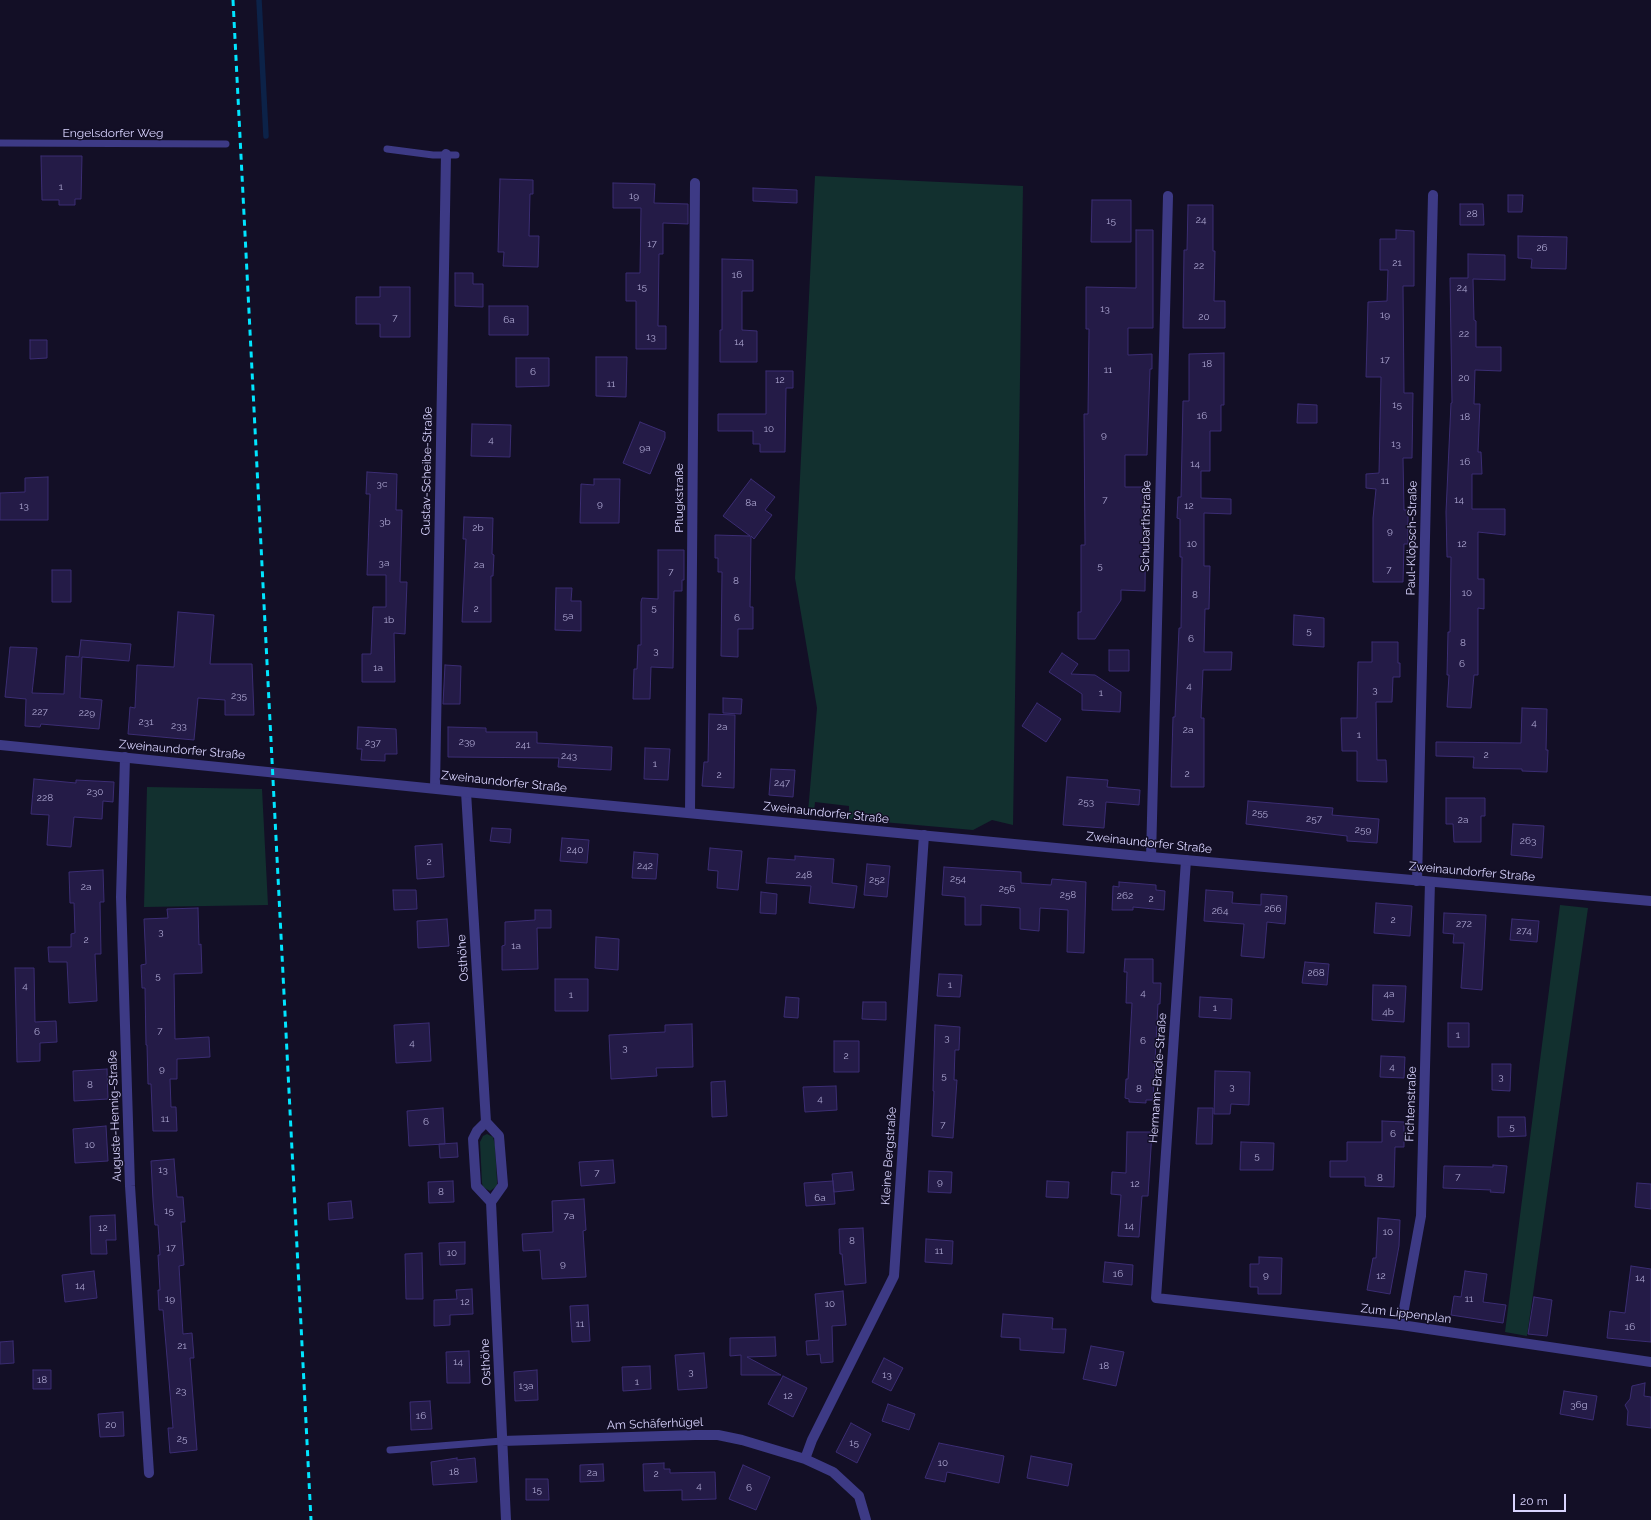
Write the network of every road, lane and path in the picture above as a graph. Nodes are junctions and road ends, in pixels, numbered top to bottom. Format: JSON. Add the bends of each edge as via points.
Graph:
{"nodes":[{"id":1,"x":0,"y":143,"type":"edge"},
{"id":2,"x":226,"y":144,"type":"dead end"},
{"id":3,"x":387,"y":149,"type":"dead end"},
{"id":4,"x":451,"y":154,"type":"joint"},
{"id":5,"x":695,"y":183,"type":"dead end"},
{"id":6,"x":1433,"y":195,"type":"dead end"},
{"id":7,"x":1168,"y":196,"type":"dead end"},
{"id":8,"x":0,"y":745,"type":"edge"},
{"id":9,"x":125,"y":758,"type":"junction"},
{"id":10,"x":435,"y":788,"type":"junction"},
{"id":11,"x":466,"y":792,"type":"junction"},
{"id":12,"x":690,"y":813,"type":"junction"},
{"id":13,"x":924,"y":836,"type":"junction"},
{"id":14,"x":1151,"y":857,"type":"junction"},
{"id":15,"x":1186,"y":860,"type":"junction"},
{"id":16,"x":1417,"y":881,"type":"junction"},
{"id":17,"x":1430,"y":882,"type":"junction"},
{"id":18,"x":1651,"y":901,"type":"edge"},
{"id":19,"x":486,"y":1122,"type":"junction"},
{"id":20,"x":491,"y":1202,"type":"junction"},
{"id":21,"x":1156,"y":1298,"type":"joint"},
{"id":22,"x":1401,"y":1325,"type":"junction"},
{"id":23,"x":1651,"y":1362,"type":"edge"},
{"id":24,"x":502,"y":1441,"type":"junction"},
{"id":25,"x":390,"y":1450,"type":"dead end"},
{"id":26,"x":805,"y":1459,"type":"junction"},
{"id":27,"x":148,"y":1473,"type":"dead end"},
{"id":28,"x":506,"y":1520,"type":"edge"},
{"id":29,"x":866,"y":1520,"type":"edge"}],
"edges":[{"from":1,"to":2,"type":"lane","name":"Engelsdorfer Weg"},
{"from":3,"to":4,"type":"lane"},
{"from":4,"to":10,"type":"street","name":"Gustav-Scheibe-Straße"},
{"from":5,"to":12,"type":"street","name":"Pflugkstraße"},
{"from":6,"to":16,"type":"street","name":"Paul-Klöpsch-Straße"},
{"from":7,"to":14,"type":"street","name":"Schubarthstraße"},
{"from":8,"to":9,"type":"street","name":"Zweinaundorfer Straße"},
{"from":9,"to":10,"type":"street","name":"Zweinaundorfer Straße"},
{"from":9,"to":27,"type":"street","name":"Auguste-Hennig-Straße","via":[[121,897],[130,1186]]},
{"from":10,"to":11,"type":"street","name":"Zweinaundorfer Straße"},
{"from":11,"to":12,"type":"street","name":"Zweinaundorfer Straße"},
{"from":11,"to":19,"type":"street","name":"Osthöhe"},
{"from":12,"to":13,"type":"street","name":"Zweinaundorfer Straße"},
{"from":13,"to":14,"type":"street","name":"Zweinaundorfer Straße"},
{"from":13,"to":26,"type":"street","name":"Kleine Bergstraße","via":[[894,1276],[812,1440]]},
{"from":14,"to":15,"type":"street","name":"Zweinaundorfer Straße"},
{"from":15,"to":16,"type":"street","name":"Zweinaundorfer Straße"},
{"from":15,"to":21,"type":"street","name":"Hermann-Brade-Straße"},
{"from":16,"to":17,"type":"street","name":"Zweinaundorfer Straße"},
{"from":17,"to":18,"type":"street","name":"Zweinaundorfer Straße"},
{"from":17,"to":22,"type":"street","name":"Fichtenstraße","via":[[1421,1216]]},
{"from":19,"to":20,"type":"street","via":[[499,1136],[503,1185]]},
{"from":19,"to":20,"type":"street","via":[[477,1131],[473,1140],[476,1186]]},
{"from":20,"to":24,"type":"street","name":"Osthöhe"},
{"from":21,"to":22,"type":"street","name":"Zum Lippenplan"},
{"from":22,"to":23,"type":"street","name":"Zum Lippenplan"},
{"from":24,"to":25,"type":"lane"},
{"from":24,"to":26,"type":"street","name":"Am Schäferhügel","via":[[718,1436],[742,1440]]},
{"from":24,"to":28,"type":"street","name":"Osthöhe"},
{"from":26,"to":29,"type":"street","name":"Am Schäferhügel","via":[[833,1472],[859,1496]]}]}
